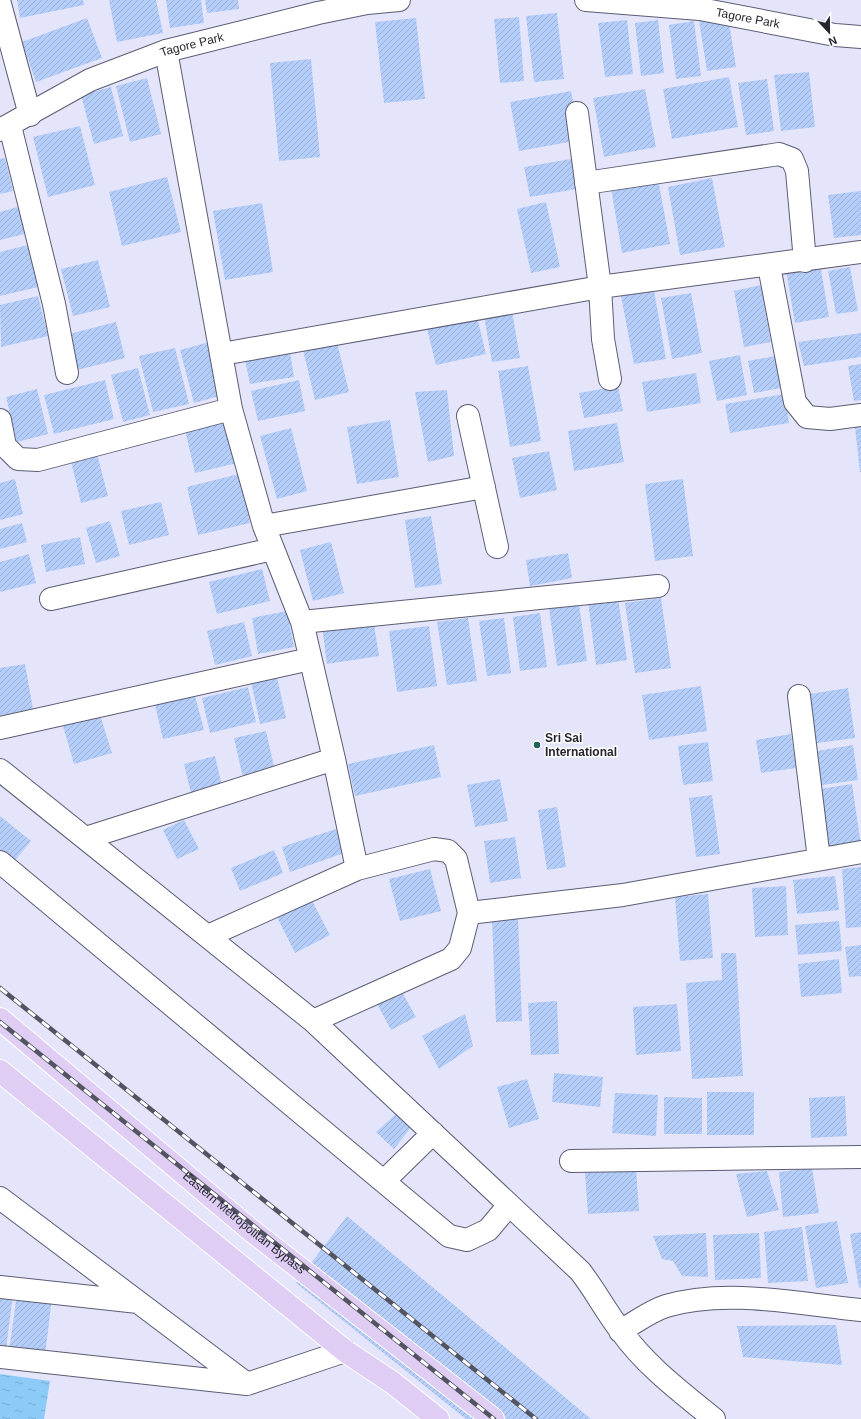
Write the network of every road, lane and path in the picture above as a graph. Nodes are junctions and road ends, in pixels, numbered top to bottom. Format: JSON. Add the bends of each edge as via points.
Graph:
{"nodes":[{"id":1,"x":399,"y":0,"type":"edge"},
{"id":2,"x":586,"y":0,"type":"edge"},
{"id":3,"x":0,"y":4,"type":"edge"},
{"id":4,"x":700,"y":5,"type":"edge"},
{"id":5,"x":861,"y":37,"type":"edge"},
{"id":6,"x":166,"y":51,"type":"junction"},
{"id":7,"x":578,"y":113,"type":"dead end"},
{"id":8,"x":30,"y":115,"type":"junction"},
{"id":9,"x":5,"y":128,"type":"edge"},
{"id":10,"x":586,"y":183,"type":"junction"},
{"id":11,"x":861,"y":252,"type":"edge"},
{"id":12,"x":805,"y":261,"type":"junction"},
{"id":13,"x":769,"y":266,"type":"junction"},
{"id":14,"x":600,"y":287,"type":"junction"},
{"id":15,"x":222,"y":354,"type":"junction"},
{"id":16,"x":67,"y":373,"type":"dead end"},
{"id":17,"x":610,"y":379,"type":"dead end"},
{"id":18,"x":231,"y":409,"type":"junction"},
{"id":19,"x":861,"y":415,"type":"edge"},
{"id":20,"x":468,"y":416,"type":"dead end"},
{"id":21,"x":0,"y":420,"type":"edge"},
{"id":22,"x":484,"y":487,"type":"junction"},
{"id":23,"x":264,"y":526,"type":"junction"},
{"id":24,"x":497,"y":547,"type":"dead end"},
{"id":25,"x":273,"y":549,"type":"junction"},
{"id":26,"x":658,"y":586,"type":"dead end"},
{"id":27,"x":51,"y":599,"type":"dead end"},
{"id":28,"x":302,"y":622,"type":"junction"},
{"id":29,"x":310,"y":659,"type":"junction"},
{"id":30,"x":799,"y":696,"type":"dead end"},
{"id":31,"x":0,"y":728,"type":"edge"},
{"id":32,"x":334,"y":759,"type":"junction"},
{"id":33,"x":0,"y":770,"type":"edge"},
{"id":34,"x":86,"y":838,"type":"junction"},
{"id":35,"x":861,"y":852,"type":"edge"},
{"id":36,"x":819,"y":859,"type":"junction"},
{"id":37,"x":0,"y":862,"type":"edge"},
{"id":38,"x":357,"y":869,"type":"junction"},
{"id":39,"x":469,"y":913,"type":"junction"},
{"id":40,"x":208,"y":936,"type":"junction"},
{"id":41,"x":0,"y":1019,"type":"edge"},
{"id":42,"x":313,"y":1021,"type":"junction"},
{"id":43,"x":0,"y":1071,"type":"edge"},
{"id":44,"x":433,"y":1133,"type":"junction"},
{"id":45,"x":861,"y":1157,"type":"edge"},
{"id":46,"x":571,"y":1161,"type":"dead end"},
{"id":47,"x":384,"y":1181,"type":"junction"},
{"id":48,"x":0,"y":1198,"type":"edge"},
{"id":49,"x":509,"y":1205,"type":"junction"},
{"id":50,"x":0,"y":1287,"type":"edge"},
{"id":51,"x":138,"y":1302,"type":"junction"},
{"id":52,"x":861,"y":1310,"type":"edge"},
{"id":53,"x":620,"y":1331,"type":"junction"},
{"id":54,"x":345,"y":1351,"type":"junction"},
{"id":55,"x":0,"y":1357,"type":"edge"},
{"id":56,"x":247,"y":1384,"type":"junction"},
{"id":57,"x":438,"y":1419,"type":"edge"},
{"id":58,"x":493,"y":1419,"type":"edge"},
{"id":59,"x":714,"y":1419,"type":"edge"}],
"edges":[{"from":1,"to":6,"type":"street","name":"Tagore Park","via":[[318,13]]},
{"from":2,"to":4,"type":"street","name":"Tagore Park"},
{"from":3,"to":8,"type":"street"},
{"from":4,"to":5,"type":"street","name":"Tagore Park","via":[[835,35]]},
{"from":6,"to":8,"type":"street","name":"Tagore Park","via":[[90,80]]},
{"from":6,"to":15,"type":"street"},
{"from":7,"to":10,"type":"street"},
{"from":8,"to":9,"type":"street","name":"Tagore Park"},
{"from":9,"to":16,"type":"street","via":[[54,304]]},
{"from":10,"to":12,"type":"street","via":[[779,154],[792,159],[797,171]]},
{"from":10,"to":14,"type":"street"},
{"from":11,"to":12,"type":"street"},
{"from":12,"to":13,"type":"street"},
{"from":13,"to":14,"type":"street"},
{"from":13,"to":19,"type":"street","via":[[795,402],[807,417],[830,419]]},
{"from":14,"to":15,"type":"street"},
{"from":14,"to":17,"type":"street"},
{"from":15,"to":18,"type":"street"},
{"from":18,"to":21,"type":"street","via":[[38,460],[18,459],[5,446]]},
{"from":18,"to":23,"type":"street"},
{"from":20,"to":22,"type":"street"},
{"from":22,"to":23,"type":"street"},
{"from":22,"to":24,"type":"street"},
{"from":23,"to":25,"type":"street"},
{"from":25,"to":27,"type":"street"},
{"from":25,"to":28,"type":"street"},
{"from":26,"to":28,"type":"street"},
{"from":28,"to":29,"type":"street"},
{"from":29,"to":31,"type":"street"},
{"from":29,"to":32,"type":"street"},
{"from":30,"to":36,"type":"street"},
{"from":32,"to":34,"type":"street"},
{"from":32,"to":38,"type":"street"},
{"from":33,"to":34,"type":"street"},
{"from":34,"to":40,"type":"street"},
{"from":35,"to":36,"type":"street"},
{"from":36,"to":39,"type":"street","via":[[623,895]]},
{"from":37,"to":47,"type":"street"},
{"from":38,"to":39,"type":"street","via":[[434,849],[448,851],[456,859]]},
{"from":38,"to":40,"type":"street"},
{"from":39,"to":42,"type":"street","via":[[460,948],[451,959]]},
{"from":40,"to":42,"type":"street"},
{"from":41,"to":58,"type":"main road","name":"Eastern Metropolitan Bypass","via":[[252,1231]]},
{"from":42,"to":44,"type":"street"},
{"from":43,"to":54,"type":"main road"},
{"from":44,"to":47,"type":"street"},
{"from":44,"to":49,"type":"street"},
{"from":45,"to":46,"type":"street"},
{"from":47,"to":49,"type":"street","via":[[449,1236],[467,1240],[488,1230]]},
{"from":48,"to":51,"type":"street"},
{"from":49,"to":53,"type":"street","via":[[580,1271]]},
{"from":50,"to":51,"type":"street"},
{"from":51,"to":56,"type":"street"},
{"from":52,"to":53,"type":"street","via":[[727,1296],[695,1299],[664,1307]]},
{"from":53,"to":59,"type":"street","via":[[651,1366]]},
{"from":54,"to":56,"type":"street"},
{"from":54,"to":57,"type":"main road","via":[[393,1383]]},
{"from":55,"to":56,"type":"street"}]}
